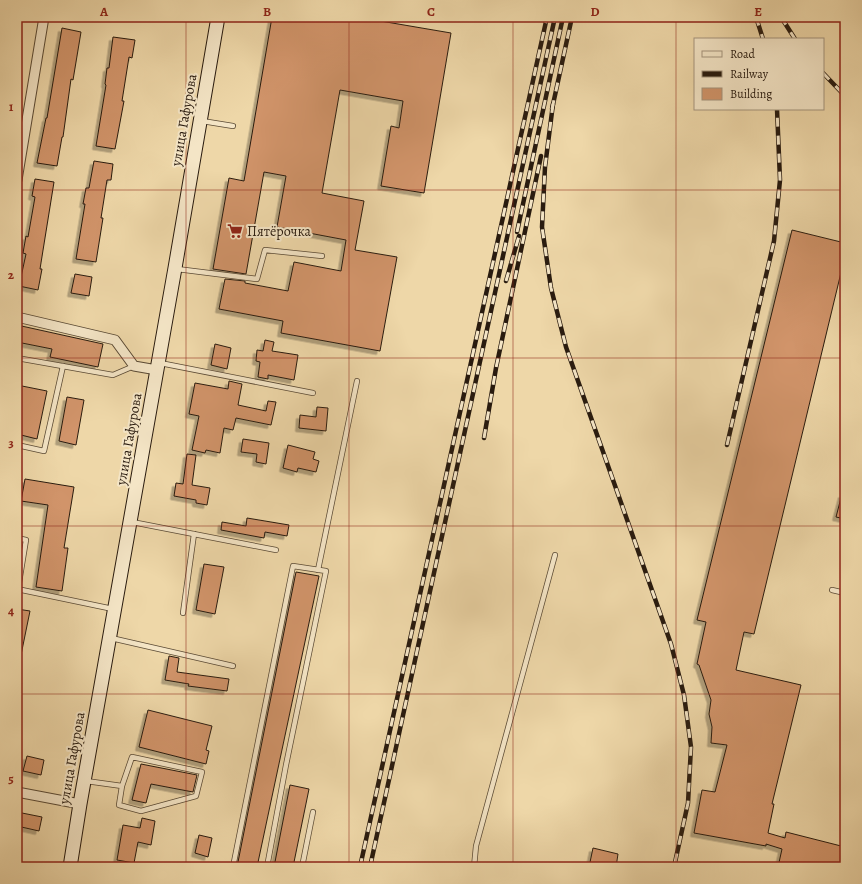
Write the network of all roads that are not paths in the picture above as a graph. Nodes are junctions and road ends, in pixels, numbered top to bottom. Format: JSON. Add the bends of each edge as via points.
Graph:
{"nodes":[{"id":1,"x":44,"y":17,"type":"edge"},
{"id":2,"x":218,"y":17,"type":"edge"},
{"id":3,"x":200,"y":121,"type":"junction"},
{"id":4,"x":233,"y":126,"type":"dead end"},
{"id":5,"x":17,"y":180,"type":"edge"},
{"id":6,"x":322,"y":256,"type":"dead end"},
{"id":7,"x":175,"y":268,"type":"junction"},
{"id":8,"x":17,"y":317,"type":"edge"},
{"id":9,"x":17,"y":358,"type":"edge"},
{"id":10,"x":63,"y":366,"type":"junction"},
{"id":11,"x":134,"y":366,"type":"junction"},
{"id":12,"x":158,"y":366,"type":"junction"},
{"id":13,"x":357,"y":381,"type":"dead end"},
{"id":14,"x":313,"y":393,"type":"dead end"},
{"id":15,"x":17,"y":445,"type":"edge"},
{"id":16,"x":130,"y":522,"type":"junction"},
{"id":17,"x":194,"y":534,"type":"junction"},
{"id":18,"x":17,"y":538,"type":"edge"},
{"id":19,"x":276,"y":550,"type":"dead end"},
{"id":20,"x":555,"y":556,"type":"dead end"},
{"id":21,"x":318,"y":570,"type":"junction"},
{"id":22,"x":18,"y":589,"type":"edge"},
{"id":23,"x":832,"y":590,"type":"dead end"},
{"id":24,"x":845,"y":593,"type":"edge"},
{"id":25,"x":115,"y":609,"type":"junction"},
{"id":26,"x":184,"y":613,"type":"dead end"},
{"id":27,"x":110,"y":638,"type":"junction"},
{"id":28,"x":233,"y":666,"type":"dead end"},
{"id":29,"x":84,"y":781,"type":"junction"},
{"id":30,"x":122,"y":786,"type":"junction"},
{"id":31,"x":17,"y":792,"type":"edge"},
{"id":32,"x":80,"y":804,"type":"junction"},
{"id":33,"x":313,"y":812,"type":"dead end"},
{"id":34,"x":70,"y":867,"type":"edge"},
{"id":35,"x":233,"y":867,"type":"edge"},
{"id":36,"x":267,"y":867,"type":"edge"},
{"id":37,"x":302,"y":867,"type":"edge"},
{"id":38,"x":474,"y":867,"type":"edge"}],
"edges":[{"from":1,"to":5,"type":"street"},
{"from":2,"to":3,"type":"main road","name":"улица Гафурова"},
{"from":3,"to":4,"type":"lane"},
{"from":3,"to":7,"type":"main road","name":"улица Гафурова"},
{"from":6,"to":7,"type":"lane","via":[[265,250],[257,279]]},
{"from":7,"to":12,"type":"main road","name":"улица Гафурова"},
{"from":8,"to":11,"type":"street","via":[[115,340]]},
{"from":9,"to":10,"type":"lane"},
{"from":10,"to":11,"type":"lane","via":[[113,375]]},
{"from":10,"to":15,"type":"lane","via":[[44,450]]},
{"from":11,"to":12,"type":"street"},
{"from":12,"to":14,"type":"lane"},
{"from":12,"to":16,"type":"main road","name":"улица Гафурова"},
{"from":13,"to":21,"type":"lane"},
{"from":16,"to":17,"type":"lane"},
{"from":16,"to":25,"type":"main road","name":"улица Гафурова"},
{"from":17,"to":19,"type":"lane"},
{"from":17,"to":26,"type":"lane"},
{"from":18,"to":22,"type":"lane","via":[[26,540]]},
{"from":20,"to":38,"type":"lane","via":[[476,846]]},
{"from":21,"to":35,"type":"lane","via":[[293,566]]},
{"from":21,"to":36,"type":"lane","via":[[326,571]]},
{"from":22,"to":25,"type":"lane"},
{"from":23,"to":24,"type":"lane"},
{"from":25,"to":27,"type":"main road","name":"улица Гафурова"},
{"from":27,"to":28,"type":"lane"},
{"from":27,"to":29,"type":"main road","name":"улица Гафурова"},
{"from":29,"to":30,"type":"lane"},
{"from":29,"to":32,"type":"main road","name":"улица Гафурова"},
{"from":30,"to":30,"type":"lane","via":[[132,757],[202,772],[196,796],[141,811],[119,805]]},
{"from":31,"to":32,"type":"street"},
{"from":32,"to":34,"type":"main road","name":"улица Гафурова"},
{"from":33,"to":37,"type":"lane"}]}
